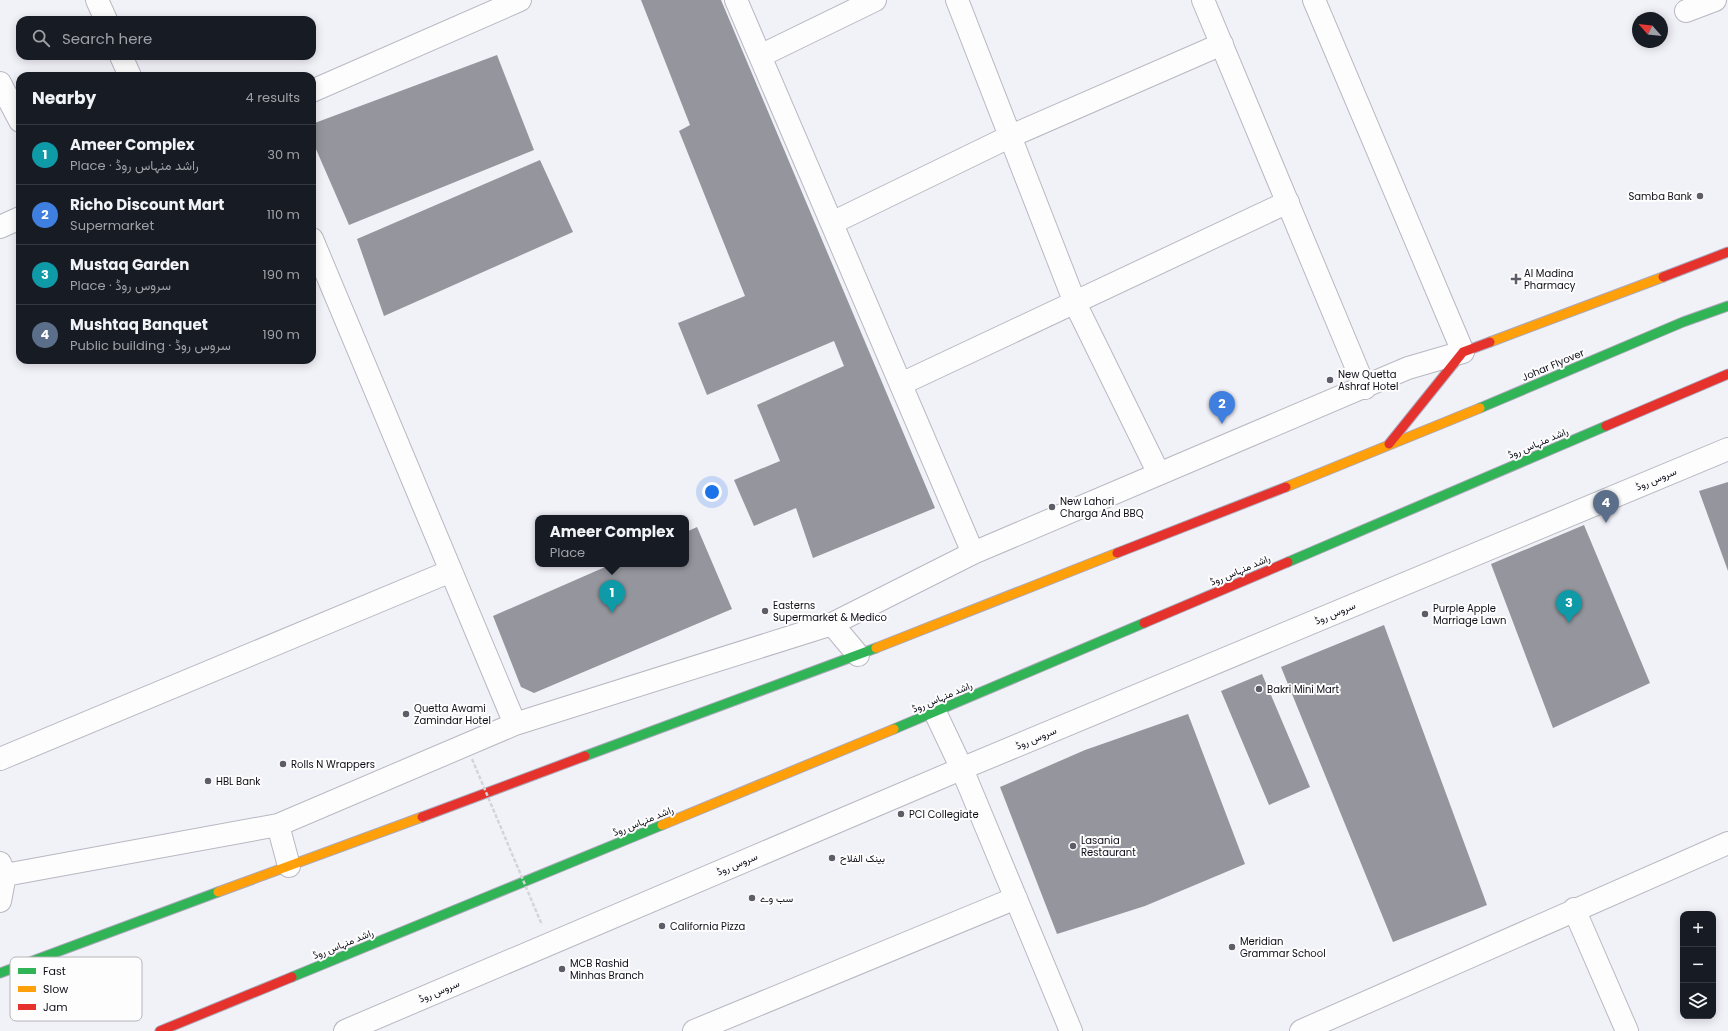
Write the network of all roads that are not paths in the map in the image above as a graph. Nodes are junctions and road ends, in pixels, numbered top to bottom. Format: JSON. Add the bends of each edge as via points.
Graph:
{"nodes":[{"id":1,"x":97,"y":0,"type":"edge"},
{"id":2,"x":520,"y":0,"type":"edge"},
{"id":3,"x":736,"y":0,"type":"edge"},
{"id":4,"x":875,"y":0,"type":"edge"},
{"id":5,"x":957,"y":0,"type":"edge"},
{"id":6,"x":1203,"y":0,"type":"edge"},
{"id":7,"x":1314,"y":0,"type":"edge"},
{"id":8,"x":1715,"y":0,"type":"edge"},
{"id":9,"x":1686,"y":11,"type":"dead end"},
{"id":10,"x":104,"y":16,"type":"edge"},
{"id":11,"x":1222,"y":44,"type":"junction"},
{"id":12,"x":760,"y":56,"type":"junction"},
{"id":13,"x":123,"y":60,"type":"edge"},
{"id":14,"x":128,"y":72,"type":"edge"},
{"id":15,"x":0,"y":83,"type":"edge"},
{"id":16,"x":316,"y":89,"type":"edge"},
{"id":17,"x":16,"y":113,"type":"edge"},
{"id":18,"x":1011,"y":136,"type":"junction"},
{"id":19,"x":1288,"y":202,"type":"junction"},
{"id":20,"x":16,"y":220,"type":"edge"},
{"id":21,"x":832,"y":224,"type":"junction"},
{"id":22,"x":0,"y":227,"type":"edge"},
{"id":23,"x":316,"y":249,"type":"edge"},
{"id":24,"x":1728,"y":252,"type":"edge"},
{"id":25,"x":1076,"y":303,"type":"junction"},
{"id":26,"x":1728,"y":306,"type":"edge"},
{"id":27,"x":1463,"y":352,"type":"junction"},
{"id":28,"x":1728,"y":374,"type":"edge"},
{"id":29,"x":901,"y":384,"type":"junction"},
{"id":30,"x":1365,"y":388,"type":"junction"},
{"id":31,"x":1386,"y":447,"type":"junction"},
{"id":32,"x":1728,"y":449,"type":"edge"},
{"id":33,"x":1159,"y":474,"type":"junction"},
{"id":34,"x":973,"y":553,"type":"junction"},
{"id":35,"x":451,"y":571,"type":"junction"},
{"id":36,"x":832,"y":624,"type":"junction"},
{"id":37,"x":858,"y":656,"type":"junction"},
{"id":38,"x":935,"y":712,"type":"junction"},
{"id":39,"x":515,"y":724,"type":"junction"},
{"id":40,"x":0,"y":760,"type":"edge"},
{"id":41,"x":962,"y":769,"type":"junction"},
{"id":42,"x":278,"y":825,"type":"junction"},
{"id":43,"x":1728,"y":843,"type":"edge"},
{"id":44,"x":289,"y":866,"type":"junction"},
{"id":45,"x":2,"y":869,"type":"edge"},
{"id":46,"x":1016,"y":898,"type":"junction"},
{"id":47,"x":0,"y":901,"type":"edge"},
{"id":48,"x":1574,"y":909,"type":"junction"},
{"id":49,"x":43,"y":957,"type":"edge"},
{"id":50,"x":10,"y":969,"type":"edge"},
{"id":51,"x":0,"y":973,"type":"edge"},
{"id":52,"x":1327,"y":1026,"type":"edge"},
{"id":53,"x":160,"y":1031,"type":"edge"},
{"id":54,"x":345,"y":1031,"type":"edge"},
{"id":55,"x":694,"y":1031,"type":"edge"},
{"id":56,"x":1071,"y":1031,"type":"edge"},
{"id":57,"x":1301,"y":1031,"type":"edge"},
{"id":58,"x":1627,"y":1031,"type":"edge"}],
"edges":[{"from":1,"to":10,"type":"street"},
{"from":2,"to":16,"type":"street"},
{"from":3,"to":12,"type":"street"},
{"from":4,"to":12,"type":"street"},
{"from":5,"to":18,"type":"street"},
{"from":6,"to":11,"type":"street"},
{"from":7,"to":27,"type":"street"},
{"from":8,"to":9,"type":"street"},
{"from":11,"to":18,"type":"street"},
{"from":11,"to":19,"type":"street"},
{"from":12,"to":21,"type":"street"},
{"from":13,"to":14,"type":"street"},
{"from":15,"to":17,"type":"street"},
{"from":18,"to":21,"type":"street"},
{"from":18,"to":25,"type":"street"},
{"from":19,"to":25,"type":"street"},
{"from":19,"to":30,"type":"street"},
{"from":20,"to":22,"type":"street"},
{"from":21,"to":29,"type":"street"},
{"from":23,"to":35,"type":"street"},
{"from":24,"to":27,"type":"main road"},
{"from":25,"to":29,"type":"street"},
{"from":25,"to":33,"type":"street"},
{"from":26,"to":31,"type":"main road","name":"Johar Flyover","via":[[1683,322]]},
{"from":27,"to":30,"type":"street","via":[[1408,368]]},
{"from":27,"to":31,"type":"main road"},
{"from":28,"to":38,"type":"main road","name":"راشد منہاس روڈ"},
{"from":29,"to":34,"type":"street"},
{"from":30,"to":33,"type":"street"},
{"from":31,"to":37,"type":"main road"},
{"from":32,"to":41,"type":"street","name":"سروس روڈ"},
{"from":33,"to":34,"type":"street"},
{"from":34,"to":36,"type":"street"},
{"from":35,"to":39,"type":"street"},
{"from":35,"to":40,"type":"street"},
{"from":36,"to":37,"type":"street"},
{"from":36,"to":39,"type":"street"},
{"from":37,"to":44,"type":"main road"},
{"from":38,"to":41,"type":"street"},
{"from":38,"to":53,"type":"main road","name":"راشد منہاس روڈ"},
{"from":39,"to":42,"type":"street"},
{"from":41,"to":46,"type":"street"},
{"from":41,"to":54,"type":"street","name":"سروس روڈ"},
{"from":42,"to":44,"type":"street"},
{"from":42,"to":45,"type":"street"},
{"from":43,"to":48,"type":"street"},
{"from":44,"to":49,"type":"main road"},
{"from":45,"to":47,"type":"street"},
{"from":46,"to":55,"type":"street"},
{"from":46,"to":56,"type":"street"},
{"from":48,"to":52,"type":"street"},
{"from":48,"to":58,"type":"street"},
{"from":50,"to":51,"type":"main road"},
{"from":52,"to":57,"type":"street"}]}
